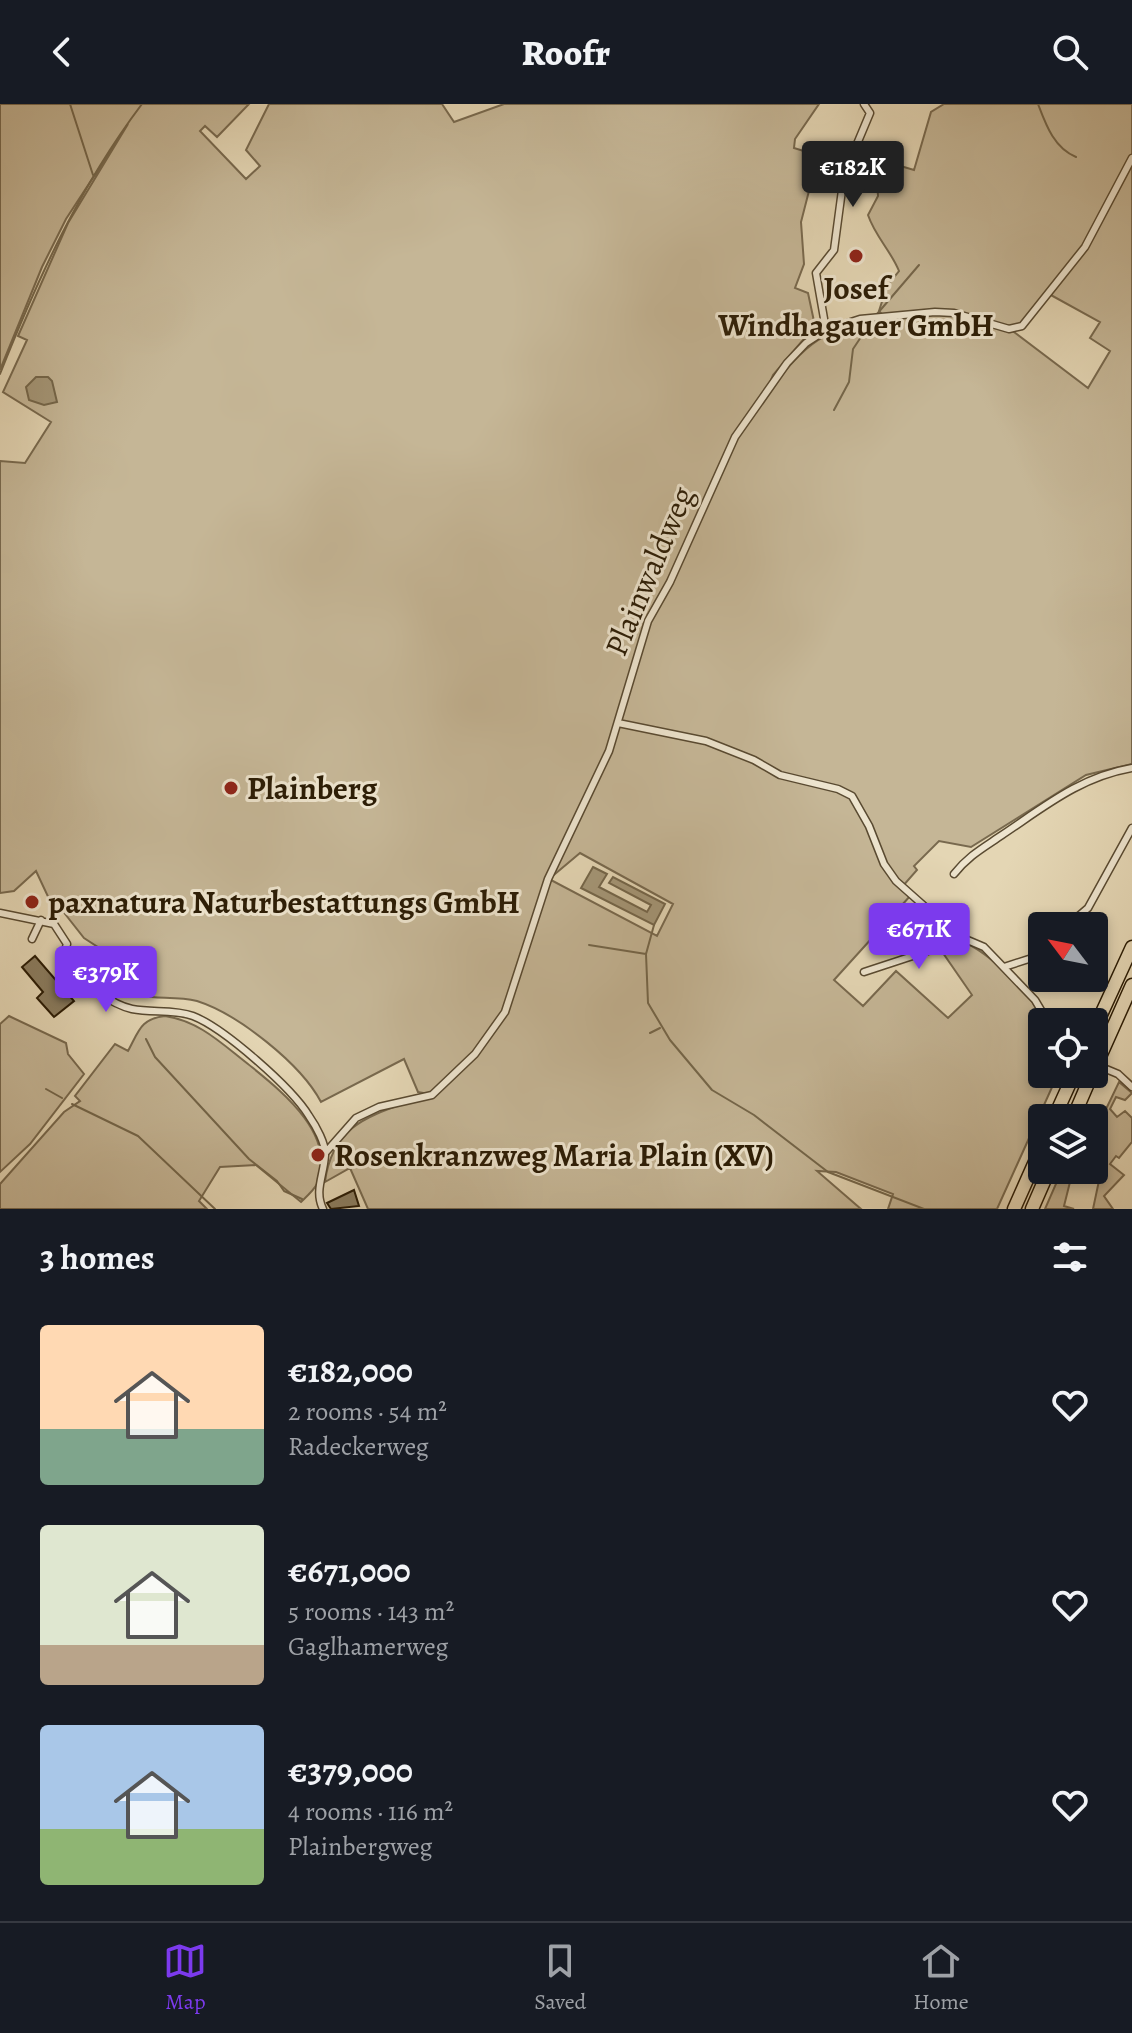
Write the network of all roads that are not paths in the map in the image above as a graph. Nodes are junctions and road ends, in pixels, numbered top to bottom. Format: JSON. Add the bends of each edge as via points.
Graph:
{"nodes":[{"id":1,"x":864,"y":104,"type":"edge"},
{"id":2,"x":1132,"y":158,"type":"edge"},
{"id":3,"x":826,"y":330,"type":"junction"},
{"id":4,"x":618,"y":723,"type":"junction"},
{"id":5,"x":1132,"y":768,"type":"edge"},
{"id":6,"x":1132,"y":828,"type":"edge"},
{"id":7,"x":954,"y":874,"type":"dead end"},
{"id":8,"x":1083,"y":912,"type":"edge"},
{"id":9,"x":0,"y":913,"type":"edge"},
{"id":10,"x":41,"y":920,"type":"junction"},
{"id":11,"x":958,"y":936,"type":"junction"},
{"id":12,"x":32,"y":939,"type":"dead end"},
{"id":13,"x":1132,"y":947,"type":"edge"},
{"id":14,"x":1028,"y":959,"type":"edge"},
{"id":15,"x":1004,"y":967,"type":"junction"},
{"id":16,"x":864,"y":972,"type":"dead end"},
{"id":17,"x":1132,"y":985,"type":"edge"},
{"id":18,"x":1040,"y":1008,"type":"edge"},
{"id":19,"x":1104,"y":1008,"type":"edge"},
{"id":20,"x":1108,"y":1046,"type":"edge"},
{"id":21,"x":1108,"y":1072,"type":"edge"},
{"id":22,"x":1132,"y":1087,"type":"edge"},
{"id":23,"x":326,"y":1152,"type":"junction"},
{"id":24,"x":1028,"y":1178,"type":"edge"},
{"id":25,"x":1043,"y":1184,"type":"edge"},
{"id":26,"x":323,"y":1209,"type":"edge"},
{"id":27,"x":1014,"y":1209,"type":"edge"},
{"id":28,"x":1032,"y":1209,"type":"edge"}],
"edges":[{"from":1,"to":3,"type":"street","via":[[870,113],[844,175],[834,250],[816,273]]},
{"from":2,"to":3,"type":"street","name":"Plainwaldweg","via":[[1085,247],[1022,326],[1009,329],[935,312],[860,319]]},
{"from":3,"to":4,"type":"street","name":"Plainwaldweg","via":[[787,363],[735,437],[648,621]]},
{"from":4,"to":11,"type":"street","via":[[706,741],[780,775],[852,796],[896,881]]},
{"from":4,"to":23,"type":"street","name":"Plainwaldweg","via":[[548,879],[505,1012],[475,1054],[432,1095],[356,1118]]},
{"from":5,"to":7,"type":"street","via":[[1079,784],[970,855]]},
{"from":6,"to":8,"type":"street"},
{"from":9,"to":10,"type":"street"},
{"from":10,"to":12,"type":"street"},
{"from":10,"to":23,"type":"street","via":[[62,934],[67,944],[62,960],[99,993],[132,1009],[190,1015],[221,1033],[307,1112]]},
{"from":11,"to":15,"type":"street","via":[[984,947]]},
{"from":11,"to":16,"type":"street"},
{"from":13,"to":19,"type":"highway"},
{"from":14,"to":15,"type":"street"},
{"from":15,"to":18,"type":"street"},
{"from":17,"to":20,"type":"highway"},
{"from":21,"to":22,"type":"street"},
{"from":23,"to":26,"type":"street","via":[[318,1200]]},
{"from":24,"to":27,"type":"highway"},
{"from":25,"to":28,"type":"highway"}]}
